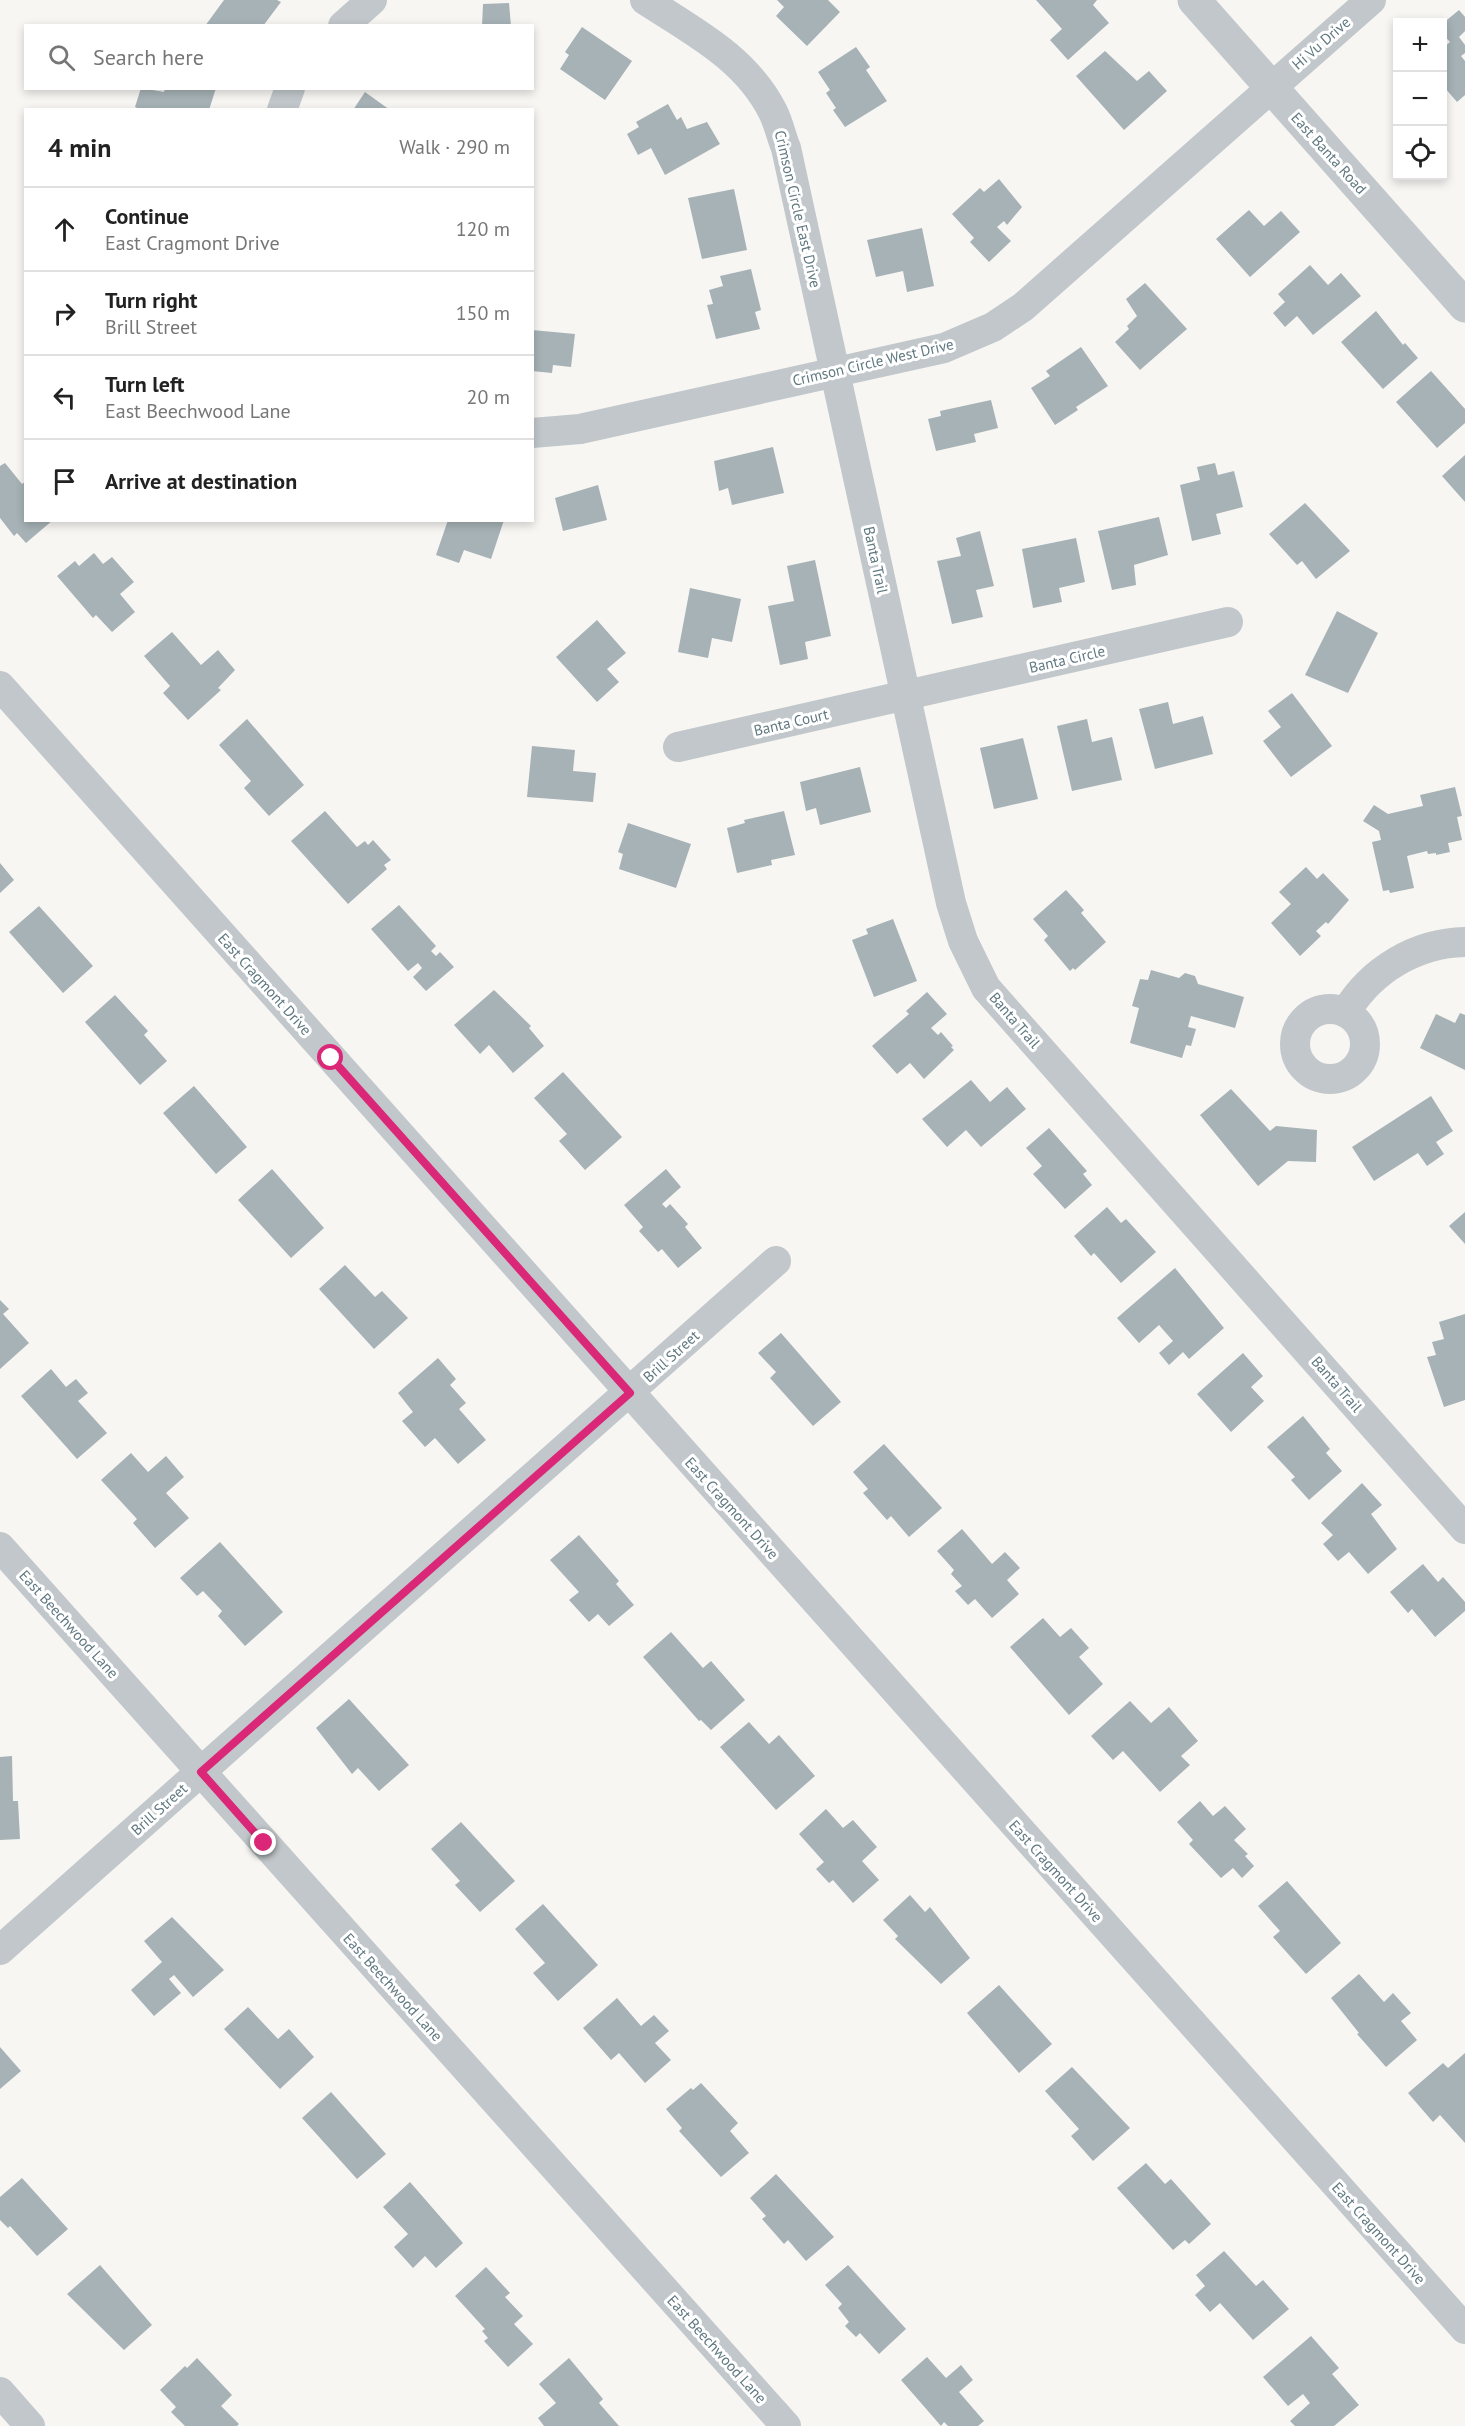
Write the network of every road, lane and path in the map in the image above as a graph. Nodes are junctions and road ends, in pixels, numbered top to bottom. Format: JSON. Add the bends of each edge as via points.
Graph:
{"nodes":[{"id":1,"x":372,"y":0,"type":"edge"},
{"id":2,"x":645,"y":0,"type":"edge"},
{"id":3,"x":1194,"y":0,"type":"edge"},
{"id":4,"x":1371,"y":0,"type":"edge"},
{"id":5,"x":345,"y":24,"type":"edge"},
{"id":6,"x":1271,"y":87,"type":"junction"},
{"id":7,"x":289,"y":90,"type":"edge"},
{"id":8,"x":283,"y":108,"type":"edge"},
{"id":9,"x":1465,"y":306,"type":"edge"},
{"id":10,"x":835,"y":370,"type":"junction"},
{"id":11,"x":534,"y":433,"type":"edge"},
{"id":12,"x":1228,"y":622,"type":"dead end"},
{"id":13,"x":0,"y":686,"type":"edge"},
{"id":14,"x":905,"y":696,"type":"junction"},
{"id":15,"x":678,"y":747,"type":"dead end"},
{"id":16,"x":1465,"y":942,"type":"edge"},
{"id":17,"x":1346,"y":1012,"type":"dead end"},
{"id":18,"x":776,"y":1261,"type":"dead end"},
{"id":19,"x":630,"y":1393,"type":"junction"},
{"id":20,"x":1465,"y":1529,"type":"edge"},
{"id":21,"x":0,"y":1547,"type":"edge"},
{"id":22,"x":201,"y":1772,"type":"junction"},
{"id":23,"x":0,"y":1950,"type":"edge"},
{"id":24,"x":1465,"y":2329,"type":"edge"},
{"id":25,"x":0,"y":2392,"type":"edge"},
{"id":26,"x":30,"y":2426,"type":"edge"},
{"id":27,"x":786,"y":2426,"type":"edge"}],
"edges":[{"from":1,"to":5,"type":"street"},
{"from":2,"to":10,"type":"street","name":"Crimson Circle East Drive","via":[[717,46],[746,71],[773,112],[786,148]]},
{"from":3,"to":6,"type":"street","name":"East Banta Road"},
{"from":4,"to":6,"type":"street","name":"Hi Vu Drive"},
{"from":6,"to":9,"type":"street","name":"East Banta Road"},
{"from":6,"to":10,"type":"street","name":"Crimson Circle West Drive","via":[[1008,318],[944,348]]},
{"from":7,"to":8,"type":"street"},
{"from":10,"to":11,"type":"street","name":"Crimson Circle West Drive","via":[[580,429]]},
{"from":10,"to":14,"type":"street","name":"Banta Trail"},
{"from":12,"to":14,"type":"street","name":"Banta Circle"},
{"from":13,"to":19,"type":"street","name":"East Cragmont Drive"},
{"from":14,"to":15,"type":"street","name":"Banta Court"},
{"from":14,"to":20,"type":"street","name":"Banta Trail","via":[[951,903],[963,941],[986,988]]},
{"from":16,"to":17,"type":"street","via":[[1437,944],[1406,956],[1368,984]]},
{"from":18,"to":19,"type":"street","name":"Brill Street"},
{"from":19,"to":22,"type":"street","name":"Brill Street"},
{"from":19,"to":24,"type":"street","name":"East Cragmont Drive"},
{"from":21,"to":22,"type":"street","name":"East Beechwood Lane"},
{"from":22,"to":23,"type":"street","name":"Brill Street"},
{"from":22,"to":27,"type":"street","name":"East Beechwood Lane"},
{"from":25,"to":26,"type":"street"}]}
